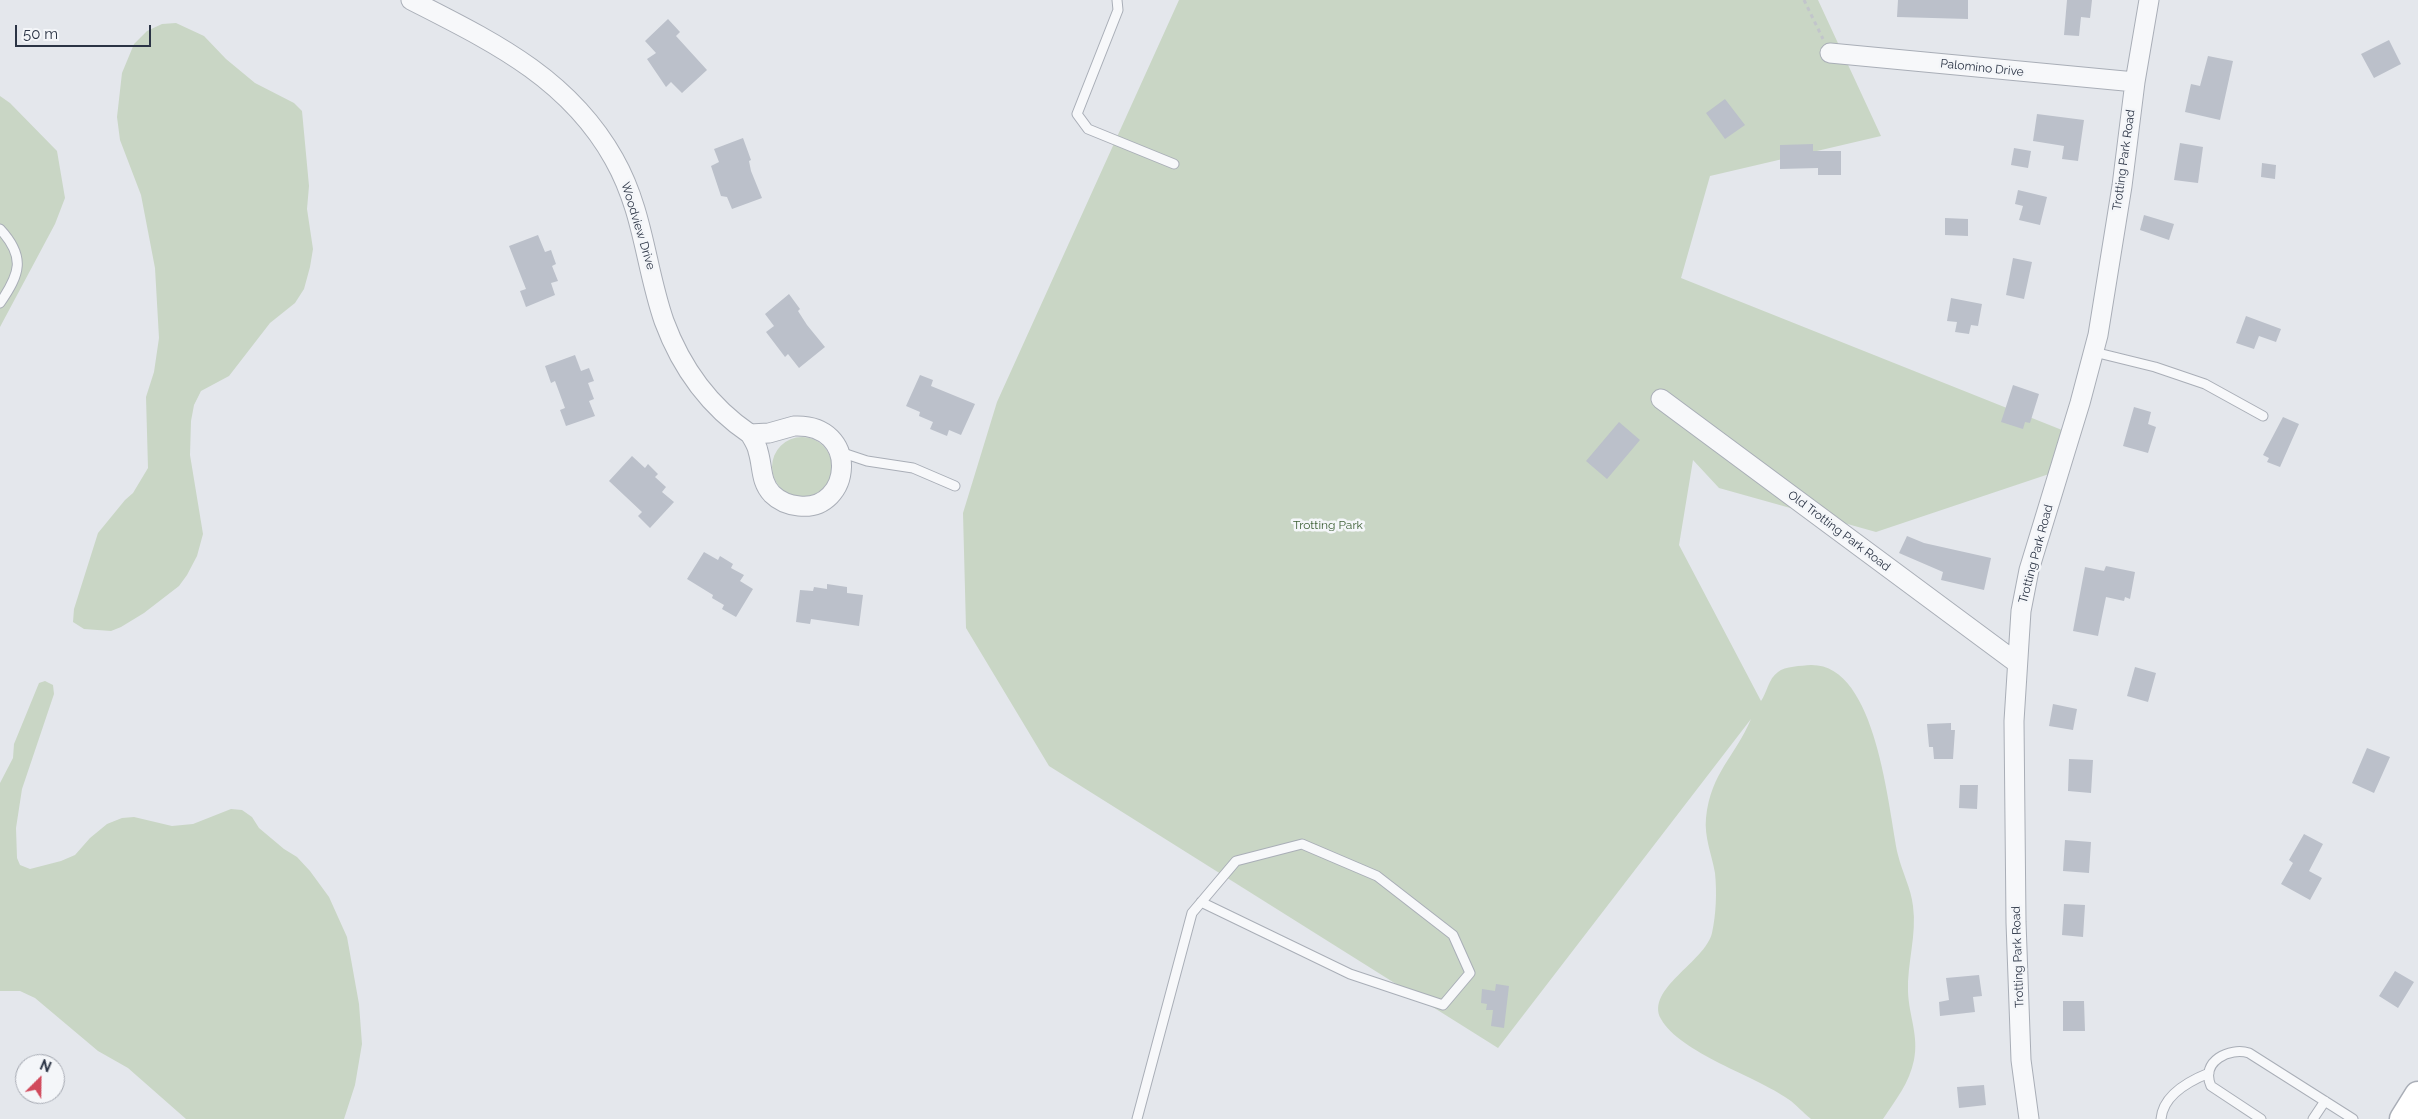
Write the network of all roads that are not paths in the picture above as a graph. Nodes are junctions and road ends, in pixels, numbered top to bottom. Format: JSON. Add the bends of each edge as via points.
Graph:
{"nodes":[{"id":1,"x":411,"y":0,"type":"edge"},
{"id":2,"x":1117,"y":0,"type":"edge"},
{"id":3,"x":2149,"y":0,"type":"edge"},
{"id":4,"x":1830,"y":53,"type":"road end"},
{"id":5,"x":2135,"y":82,"type":"junction"},
{"id":6,"x":1174,"y":164,"type":"dead end"},
{"id":7,"x":0,"y":229,"type":"edge"},
{"id":8,"x":0,"y":303,"type":"edge"},
{"id":9,"x":2094,"y":352,"type":"junction"},
{"id":10,"x":1661,"y":398,"type":"dead end"},
{"id":11,"x":2263,"y":416,"type":"dead end"},
{"id":12,"x":750,"y":434,"type":"junction"},
{"id":13,"x":840,"y":452,"type":"junction"},
{"id":14,"x":955,"y":486,"type":"dead end"},
{"id":15,"x":2017,"y":663,"type":"junction"},
{"id":16,"x":1201,"y":902,"type":"junction"},
{"id":17,"x":2209,"y":1073,"type":"junction"},
{"id":18,"x":2418,"y":1094,"type":"edge"},
{"id":19,"x":2325,"y":1101,"type":"junction"},
{"id":20,"x":1137,"y":1119,"type":"edge"},
{"id":21,"x":2029,"y":1119,"type":"edge"},
{"id":22,"x":2161,"y":1119,"type":"edge"},
{"id":23,"x":2261,"y":1119,"type":"edge"},
{"id":24,"x":2313,"y":1119,"type":"edge"},
{"id":25,"x":2353,"y":1119,"type":"edge"},
{"id":26,"x":2403,"y":1119,"type":"edge"}],
"edges":[{"from":1,"to":12,"type":"street","name":"Woodview Drive","via":[[502,47],[550,82],[584,117],[624,178],[642,232],[664,321],[677,349],[702,391],[726,416]]},
{"from":2,"to":6,"type":"lane","via":[[1118,10],[1077,114],[1088,130]]},
{"from":3,"to":5,"type":"street","name":"Trotting Park Road"},
{"from":4,"to":5,"type":"street","name":"Palomino Drive"},
{"from":5,"to":9,"type":"street","name":"Trotting Park Road","via":[[2122,186]]},
{"from":7,"to":8,"type":"lane","via":[[16,250],[18,269]]},
{"from":9,"to":11,"type":"lane","via":[[2205,384]]},
{"from":9,"to":15,"type":"street","name":"Trotting Park Road","via":[[2029,570],[2021,611]]},
{"from":10,"to":15,"type":"street","name":"Old Trotting Park Road"},
{"from":12,"to":13,"type":"street","via":[[794,426],[816,428],[826,434]]},
{"from":12,"to":13,"type":"street","via":[[758,450],[766,486],[777,498],[792,506],[814,505],[832,493],[842,474]]},
{"from":13,"to":14,"type":"lane","via":[[867,461],[913,468]]},
{"from":15,"to":21,"type":"street","name":"Trotting Park Road","via":[[2014,721],[2016,922],[2022,1060]]},
{"from":16,"to":16,"type":"lane","via":[[1350,974],[1443,1005],[1470,973],[1453,935],[1377,876],[1302,844],[1236,860]]},
{"from":16,"to":20,"type":"lane","via":[[1192,912]]},
{"from":17,"to":19,"type":"lane","via":[[2217,1059],[2231,1051],[2241,1050]]},
{"from":17,"to":22,"type":"lane","via":[[2194,1079],[2167,1101],[2162,1108]]},
{"from":17,"to":23,"type":"lane","via":[[2209,1080],[2217,1091]]},
{"from":18,"to":26,"type":"main road"},
{"from":19,"to":24,"type":"lane"},
{"from":19,"to":25,"type":"lane"}]}
